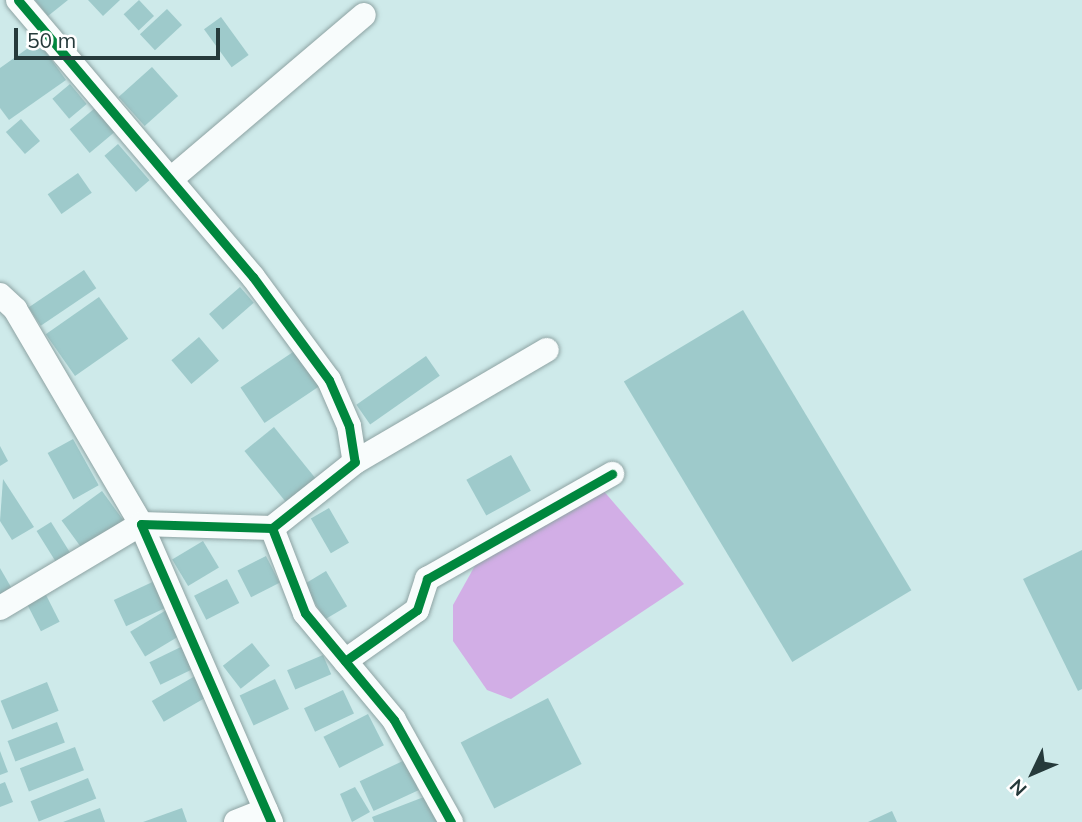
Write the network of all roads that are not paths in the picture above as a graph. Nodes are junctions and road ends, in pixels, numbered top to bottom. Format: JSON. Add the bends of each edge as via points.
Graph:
{"nodes":[{"id":1,"x":18,"y":0,"type":"edge"},
{"id":2,"x":364,"y":15,"type":"dead end"},
{"id":3,"x":171,"y":179,"type":"junction"},
{"id":4,"x":0,"y":295,"type":"edge"},
{"id":5,"x":547,"y":350,"type":"dead end"},
{"id":6,"x":355,"y":462,"type":"junction"},
{"id":7,"x":612,"y":474,"type":"dead end"},
{"id":8,"x":141,"y":524,"type":"junction"},
{"id":9,"x":272,"y":528,"type":"junction"},
{"id":10,"x":0,"y":608,"type":"edge"},
{"id":11,"x":345,"y":661,"type":"junction"},
{"id":12,"x":269,"y":816,"type":"edge"},
{"id":13,"x":236,"y":822,"type":"edge"},
{"id":14,"x":451,"y":822,"type":"edge"}],
"edges":[{"from":1,"to":3,"type":"street"},
{"from":2,"to":3,"type":"street"},
{"from":3,"to":6,"type":"street","via":[[329,380],[349,426]]},
{"from":4,"to":8,"type":"street","via":[[15,309]]},
{"from":5,"to":6,"type":"street"},
{"from":6,"to":9,"type":"street"},
{"from":7,"to":11,"type":"street","via":[[426,579],[417,610]]},
{"from":8,"to":9,"type":"street"},
{"from":8,"to":10,"type":"street"},
{"from":8,"to":12,"type":"street"},
{"from":9,"to":11,"type":"street","via":[[305,613]]},
{"from":11,"to":14,"type":"street","via":[[394,720]]},
{"from":12,"to":13,"type":"street"}]}
